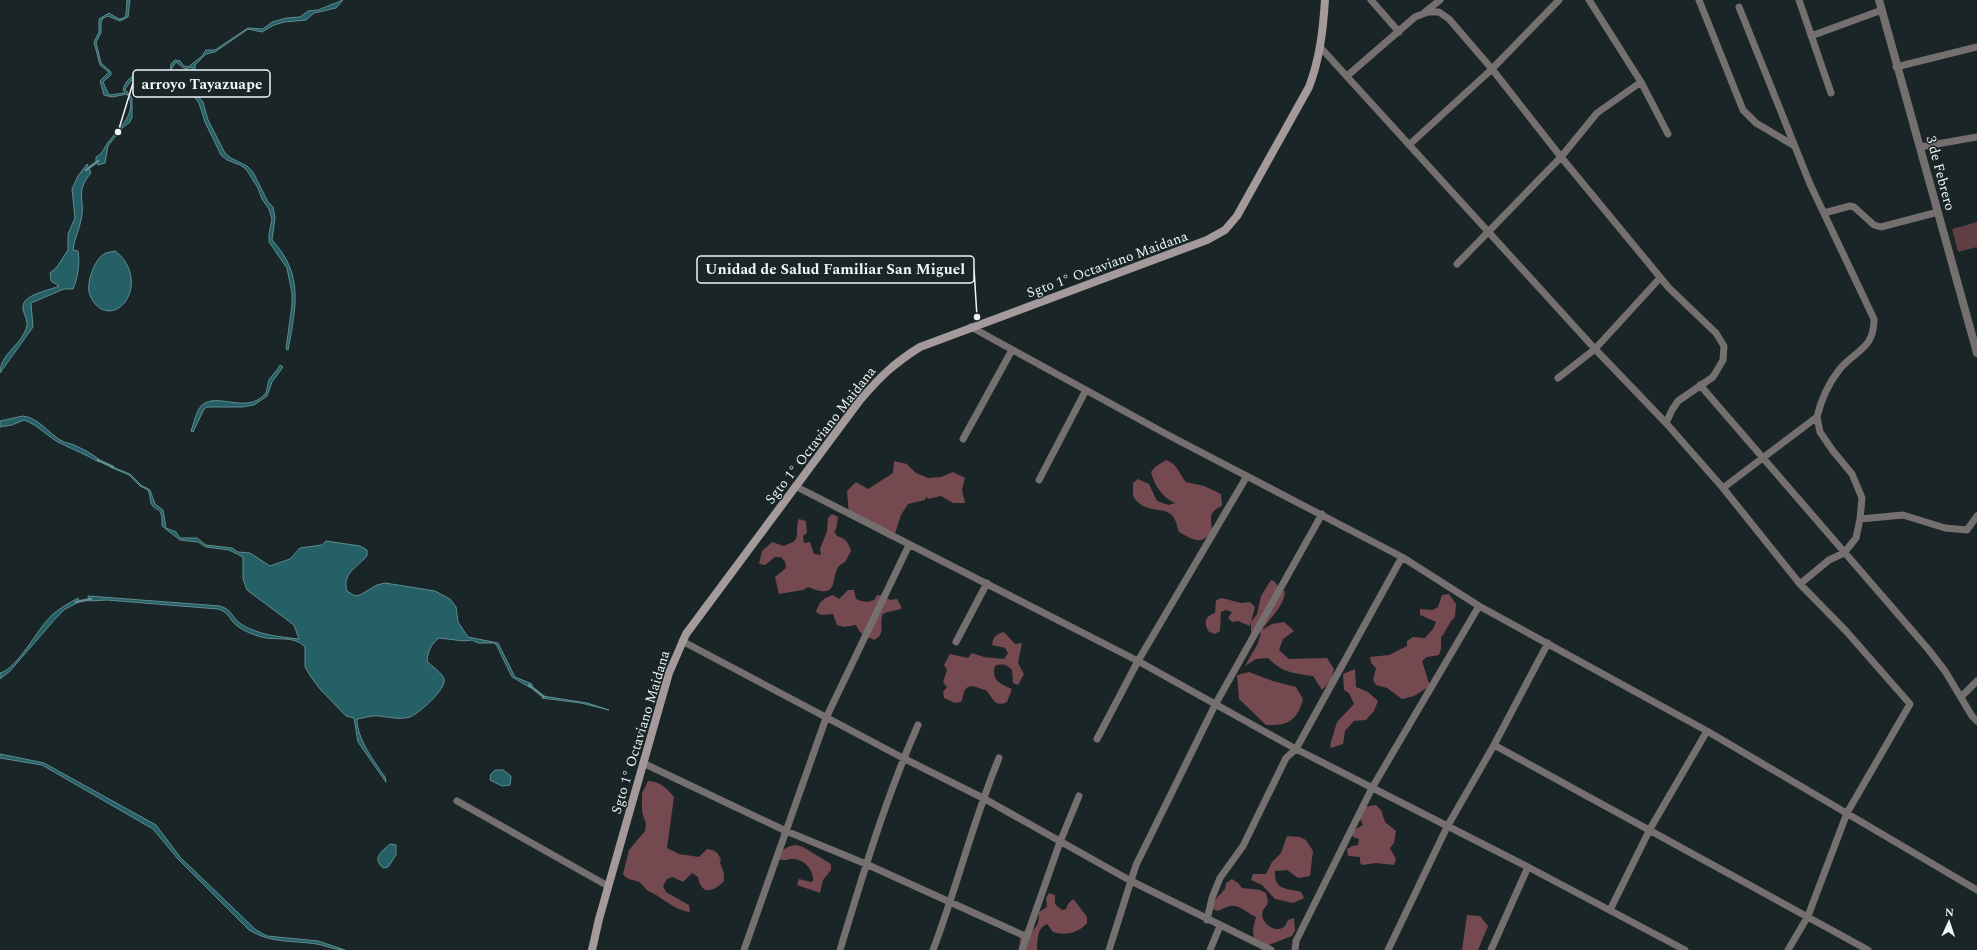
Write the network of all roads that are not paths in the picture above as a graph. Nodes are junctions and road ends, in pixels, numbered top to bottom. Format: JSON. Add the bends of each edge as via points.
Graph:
{"nodes":[{"id":1,"x":1325,"y":0,"type":"edge"},
{"id":2,"x":1371,"y":0,"type":"edge"},
{"id":3,"x":1440,"y":0,"type":"edge"},
{"id":4,"x":1559,"y":0,"type":"edge"},
{"id":5,"x":1589,"y":0,"type":"edge"},
{"id":6,"x":1699,"y":0,"type":"edge"},
{"id":7,"x":1799,"y":0,"type":"edge"},
{"id":8,"x":1879,"y":0,"type":"edge"},
{"id":9,"x":1739,"y":7,"type":"dead end"},
{"id":10,"x":1882,"y":10,"type":"junction"},
{"id":11,"x":1421,"y":15,"type":"junction"},
{"id":12,"x":1399,"y":32,"type":"junction"},
{"id":13,"x":1811,"y":36,"type":"junction"},
{"id":14,"x":1977,"y":46,"type":"edge"},
{"id":15,"x":1321,"y":48,"type":"junction"},
{"id":16,"x":1896,"y":67,"type":"junction"},
{"id":17,"x":1492,"y":69,"type":"junction"},
{"id":18,"x":1347,"y":76,"type":"junction"},
{"id":19,"x":1641,"y":82,"type":"junction"},
{"id":20,"x":1831,"y":93,"type":"dead end"},
{"id":21,"x":1668,"y":134,"type":"dead end"},
{"id":22,"x":1977,"y":137,"type":"edge"},
{"id":23,"x":1409,"y":145,"type":"junction"},
{"id":24,"x":1794,"y":145,"type":"junction"},
{"id":25,"x":1920,"y":146,"type":"junction"},
{"id":26,"x":1561,"y":157,"type":"junction"},
{"id":27,"x":1938,"y":212,"type":"junction"},
{"id":28,"x":1824,"y":213,"type":"junction"},
{"id":29,"x":1489,"y":230,"type":"junction"},
{"id":30,"x":1457,"y":264,"type":"dead end"},
{"id":31,"x":1660,"y":278,"type":"junction"},
{"id":32,"x":971,"y":328,"type":"junction"},
{"id":33,"x":1595,"y":349,"type":"junction"},
{"id":34,"x":1012,"y":350,"type":"junction"},
{"id":35,"x":1977,"y":353,"type":"edge"},
{"id":36,"x":1558,"y":378,"type":"dead end"},
{"id":37,"x":1700,"y":385,"type":"junction"},
{"id":38,"x":1086,"y":390,"type":"junction"},
{"id":39,"x":1817,"y":418,"type":"junction"},
{"id":40,"x":1666,"y":423,"type":"junction"},
{"id":41,"x":963,"y":439,"type":"dead end"},
{"id":42,"x":1762,"y":457,"type":"junction"},
{"id":43,"x":1247,"y":476,"type":"junction"},
{"id":44,"x":1040,"y":480,"type":"dead end"},
{"id":45,"x":795,"y":486,"type":"junction"},
{"id":46,"x":1723,"y":488,"type":"junction"},
{"id":47,"x":1322,"y":514,"type":"junction"},
{"id":48,"x":1977,"y":516,"type":"edge"},
{"id":49,"x":1860,"y":520,"type":"junction"},
{"id":50,"x":909,"y":545,"type":"junction"},
{"id":51,"x":1844,"y":553,"type":"junction"},
{"id":52,"x":1402,"y":557,"type":"junction"},
{"id":53,"x":987,"y":584,"type":"junction"},
{"id":54,"x":1800,"y":584,"type":"junction"},
{"id":55,"x":1479,"y":606,"type":"junction"},
{"id":56,"x":682,"y":641,"type":"junction"},
{"id":57,"x":956,"y":642,"type":"dead end"},
{"id":58,"x":1548,"y":643,"type":"junction"},
{"id":59,"x":1138,"y":661,"type":"junction"},
{"id":60,"x":1977,"y":681,"type":"edge"},
{"id":61,"x":1961,"y":697,"type":"junction"},
{"id":62,"x":1215,"y":706,"type":"junction"},
{"id":63,"x":826,"y":718,"type":"junction"},
{"id":64,"x":1977,"y":721,"type":"edge"},
{"id":65,"x":918,"y":725,"type":"dead end"},
{"id":66,"x":1707,"y":730,"type":"junction"},
{"id":67,"x":1097,"y":739,"type":"dead end"},
{"id":68,"x":1494,"y":745,"type":"junction"},
{"id":69,"x":1296,"y":749,"type":"junction"},
{"id":70,"x":903,"y":758,"type":"junction"},
{"id":71,"x":999,"y":758,"type":"dead end"},
{"id":72,"x":643,"y":764,"type":"junction"},
{"id":73,"x":1372,"y":788,"type":"junction"},
{"id":74,"x":1079,"y":796,"type":"dead end"},
{"id":75,"x":983,"y":798,"type":"junction"},
{"id":76,"x":457,"y":801,"type":"dead end"},
{"id":77,"x":1847,"y":813,"type":"junction"},
{"id":78,"x":1447,"y":827,"type":"junction"},
{"id":79,"x":1650,"y":829,"type":"junction"},
{"id":80,"x":786,"y":831,"type":"junction"},
{"id":81,"x":1060,"y":842,"type":"junction"},
{"id":82,"x":866,"y":864,"type":"junction"},
{"id":83,"x":1528,"y":867,"type":"junction"},
{"id":84,"x":1131,"y":881,"type":"junction"},
{"id":85,"x":608,"y":886,"type":"junction"},
{"id":86,"x":1977,"y":890,"type":"edge"},
{"id":87,"x":951,"y":902,"type":"junction"},
{"id":88,"x":1610,"y":910,"type":"junction"},
{"id":89,"x":1808,"y":916,"type":"junction"},
{"id":90,"x":1207,"y":920,"type":"junction"},
{"id":91,"x":1220,"y":926,"type":"junction"},
{"id":92,"x":1027,"y":936,"type":"junction"},
{"id":93,"x":1682,"y":949,"type":"edge"},
{"id":94,"x":592,"y":950,"type":"edge"},
{"id":95,"x":745,"y":950,"type":"edge"},
{"id":96,"x":840,"y":950,"type":"edge"},
{"id":97,"x":933,"y":950,"type":"edge"},
{"id":98,"x":1022,"y":950,"type":"edge"},
{"id":99,"x":1109,"y":950,"type":"edge"},
{"id":100,"x":1210,"y":950,"type":"edge"},
{"id":101,"x":1271,"y":950,"type":"edge"},
{"id":102,"x":1295,"y":950,"type":"edge"},
{"id":103,"x":1388,"y":950,"type":"edge"},
{"id":104,"x":1491,"y":950,"type":"edge"},
{"id":105,"x":1788,"y":950,"type":"edge"},
{"id":106,"x":1868,"y":950,"type":"edge"}],
"edges":[{"from":1,"to":15,"type":"main road","name":"Sgto 1° Octaviano Maidana"},
{"from":2,"to":12,"type":"street"},
{"from":3,"to":11,"type":"street"},
{"from":4,"to":17,"type":"street"},
{"from":5,"to":19,"type":"street"},
{"from":6,"to":24,"type":"street","via":[[1743,110],[1756,123]]},
{"from":7,"to":13,"type":"street"},
{"from":8,"to":10,"type":"street","name":"3 de Febrero"},
{"from":9,"to":24,"type":"street"},
{"from":10,"to":13,"type":"street"},
{"from":10,"to":16,"type":"street","name":"3 de Febrero"},
{"from":11,"to":12,"type":"street"},
{"from":11,"to":17,"type":"street","via":[[1439,12],[1449,18]]},
{"from":12,"to":18,"type":"street"},
{"from":13,"to":20,"type":"street"},
{"from":14,"to":16,"type":"street"},
{"from":15,"to":18,"type":"street"},
{"from":15,"to":32,"type":"main road","name":"Sgto 1° Octaviano Maidana","via":[[1309,87],[1237,216],[1224,230],[1207,240]]},
{"from":16,"to":25,"type":"street","name":"3 de Febrero"},
{"from":17,"to":23,"type":"street"},
{"from":17,"to":26,"type":"street"},
{"from":18,"to":23,"type":"street"},
{"from":19,"to":21,"type":"street"},
{"from":19,"to":26,"type":"street","via":[[1597,112]]},
{"from":22,"to":25,"type":"street"},
{"from":23,"to":29,"type":"street"},
{"from":24,"to":28,"type":"street"},
{"from":25,"to":27,"type":"street","name":"3 de Febrero"},
{"from":26,"to":29,"type":"street"},
{"from":26,"to":31,"type":"street"},
{"from":27,"to":28,"type":"street","via":[[1881,227],[1874,226],[1850,206]]},
{"from":27,"to":35,"type":"street","name":"3 de Febrero"},
{"from":28,"to":39,"type":"street","via":[[1874,320],[1874,329],[1868,344],[1839,369],[1827,388]]},
{"from":29,"to":30,"type":"street"},
{"from":29,"to":33,"type":"street"},
{"from":31,"to":33,"type":"street"},
{"from":31,"to":37,"type":"street","via":[[1716,333],[1724,346],[1723,360],[1713,377]]},
{"from":32,"to":34,"type":"street"},
{"from":32,"to":45,"type":"main road","name":"Sgto 1° Octaviano Maidana","via":[[920,347],[896,362],[860,400]]},
{"from":33,"to":36,"type":"street"},
{"from":33,"to":40,"type":"street"},
{"from":34,"to":38,"type":"street"},
{"from":34,"to":41,"type":"street"},
{"from":37,"to":40,"type":"street","via":[[1678,400]]},
{"from":37,"to":42,"type":"street"},
{"from":38,"to":43,"type":"street"},
{"from":38,"to":44,"type":"street"},
{"from":39,"to":42,"type":"street"},
{"from":39,"to":49,"type":"street","via":[[1820,432],[1852,474],[1862,498]]},
{"from":40,"to":46,"type":"street"},
{"from":42,"to":46,"type":"street"},
{"from":42,"to":51,"type":"street"},
{"from":43,"to":47,"type":"street"},
{"from":43,"to":59,"type":"street"},
{"from":45,"to":50,"type":"street"},
{"from":45,"to":56,"type":"main road","name":"Sgto 1° Octaviano Maidana"},
{"from":46,"to":54,"type":"street"},
{"from":47,"to":52,"type":"street"},
{"from":47,"to":62,"type":"street"},
{"from":48,"to":49,"type":"street","via":[[1967,530],[1945,528],[1903,515]]},
{"from":49,"to":51,"type":"street","via":[[1856,538]]},
{"from":50,"to":53,"type":"street"},
{"from":50,"to":63,"type":"street"},
{"from":51,"to":54,"type":"street","via":[[1829,560]]},
{"from":51,"to":61,"type":"street","via":[[1945,671]]},
{"from":52,"to":55,"type":"street"},
{"from":52,"to":69,"type":"street"},
{"from":53,"to":57,"type":"street"},
{"from":53,"to":59,"type":"street"},
{"from":54,"to":77,"type":"street","via":[[1846,631],[1910,704]]},
{"from":55,"to":58,"type":"street"},
{"from":55,"to":73,"type":"street"},
{"from":56,"to":63,"type":"street"},
{"from":56,"to":72,"type":"main road","name":"Sgto 1° Octaviano Maidana","via":[[669,673]]},
{"from":58,"to":66,"type":"street"},
{"from":58,"to":68,"type":"street"},
{"from":59,"to":62,"type":"street"},
{"from":59,"to":67,"type":"street"},
{"from":60,"to":61,"type":"street"},
{"from":61,"to":64,"type":"street"},
{"from":62,"to":69,"type":"street"},
{"from":62,"to":84,"type":"street","via":[[1136,865]]},
{"from":63,"to":70,"type":"street"},
{"from":63,"to":80,"type":"street"},
{"from":65,"to":70,"type":"street"},
{"from":66,"to":77,"type":"street"},
{"from":66,"to":79,"type":"street"},
{"from":68,"to":78,"type":"street"},
{"from":68,"to":79,"type":"street"},
{"from":69,"to":73,"type":"street"},
{"from":69,"to":90,"type":"street","via":[[1286,758],[1243,846],[1220,878]]},
{"from":70,"to":75,"type":"street"},
{"from":70,"to":82,"type":"street"},
{"from":71,"to":75,"type":"street"},
{"from":72,"to":80,"type":"street"},
{"from":72,"to":85,"type":"main road","name":"Sgto 1° Octaviano Maidana"},
{"from":73,"to":78,"type":"street"},
{"from":73,"to":102,"type":"street","via":[[1296,941]]},
{"from":74,"to":81,"type":"street"},
{"from":75,"to":81,"type":"street"},
{"from":75,"to":87,"type":"street"},
{"from":76,"to":85,"type":"street"},
{"from":77,"to":86,"type":"street"},
{"from":77,"to":89,"type":"street"},
{"from":78,"to":83,"type":"street"},
{"from":78,"to":103,"type":"street"},
{"from":79,"to":88,"type":"street"},
{"from":79,"to":89,"type":"street"},
{"from":80,"to":82,"type":"street"},
{"from":80,"to":95,"type":"street"},
{"from":81,"to":84,"type":"street"},
{"from":81,"to":92,"type":"street"},
{"from":82,"to":87,"type":"street"},
{"from":82,"to":96,"type":"street"},
{"from":83,"to":88,"type":"street"},
{"from":83,"to":104,"type":"street"},
{"from":84,"to":90,"type":"street"},
{"from":84,"to":99,"type":"street"},
{"from":85,"to":94,"type":"main road","name":"Sgto 1° Octaviano Maidana"},
{"from":87,"to":92,"type":"street"},
{"from":87,"to":97,"type":"street"},
{"from":88,"to":93,"type":"street"},
{"from":89,"to":105,"type":"street"},
{"from":89,"to":106,"type":"street"},
{"from":90,"to":91,"type":"street"},
{"from":91,"to":100,"type":"street"},
{"from":91,"to":101,"type":"street"},
{"from":92,"to":98,"type":"street"}]}
